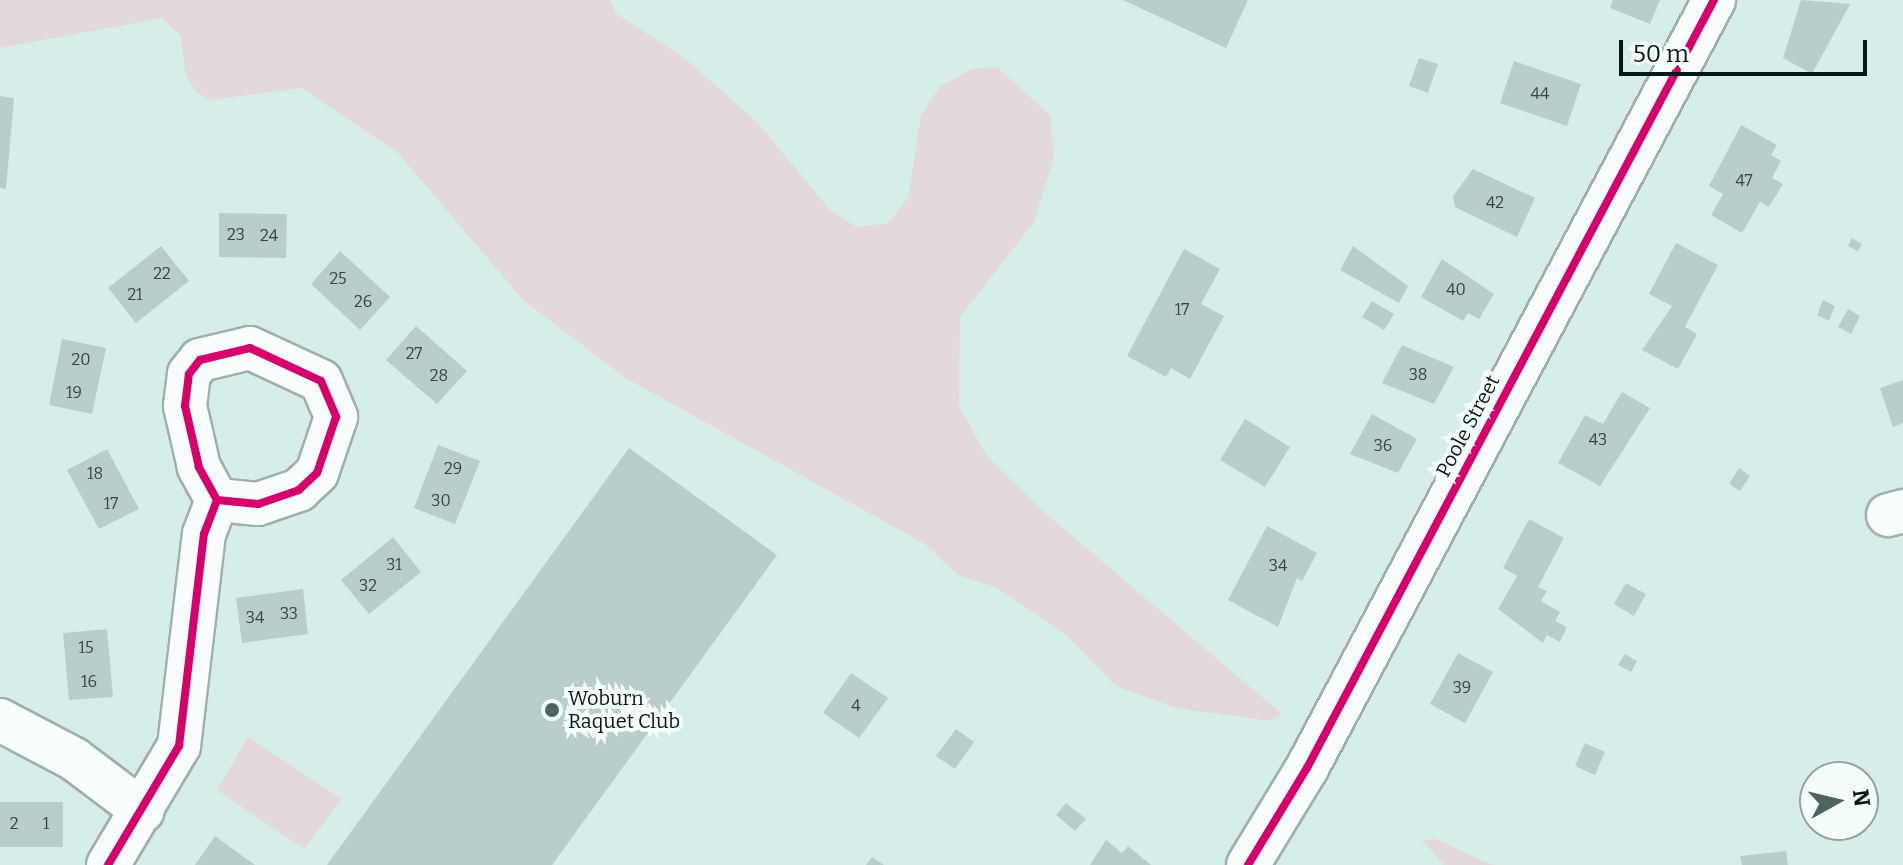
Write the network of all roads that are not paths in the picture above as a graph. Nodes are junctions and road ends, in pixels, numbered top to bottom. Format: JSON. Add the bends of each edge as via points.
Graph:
{"nodes":[{"id":1,"x":1714,"y":0,"type":"edge"},
{"id":2,"x":217,"y":500,"type":"dead end"},
{"id":3,"x":0,"y":720,"type":"edge"},
{"id":4,"x":143,"y":811,"type":"junction"},
{"id":5,"x":108,"y":865,"type":"edge"},
{"id":6,"x":1248,"y":865,"type":"edge"}],
"edges":[{"from":1,"to":6,"type":"street","name":"Poole Street","via":[[1307,768]]},
{"from":2,"to":4,"type":"street","via":[[204,534],[182,737]]},
{"from":3,"to":4,"type":"street","via":[[85,766]]},
{"from":4,"to":5,"type":"street"}]}
